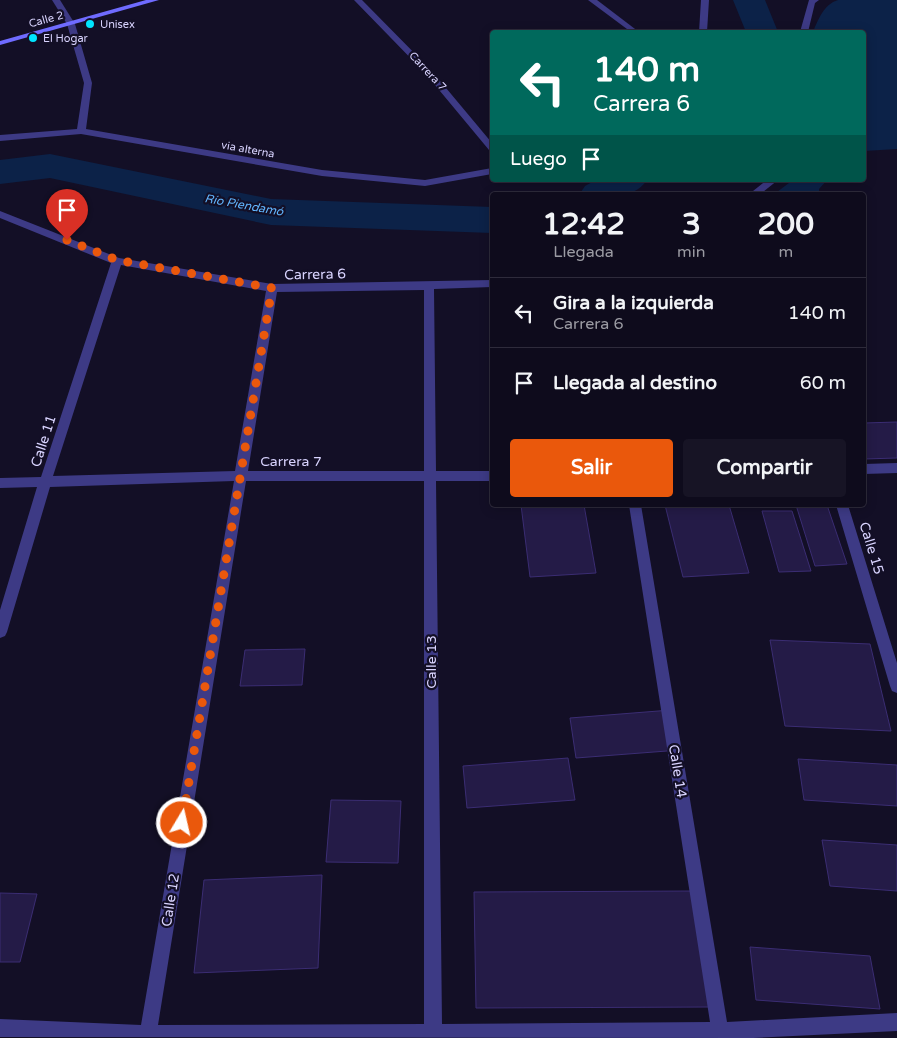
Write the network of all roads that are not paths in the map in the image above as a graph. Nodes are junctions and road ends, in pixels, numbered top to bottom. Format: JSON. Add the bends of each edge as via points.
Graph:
{"nodes":[{"id":1,"x":56,"y":0,"type":"edge"},
{"id":2,"x":154,"y":0,"type":"edge"},
{"id":3,"x":358,"y":0,"type":"edge"},
{"id":4,"x":592,"y":0,"type":"edge"},
{"id":5,"x":705,"y":0,"type":"edge"},
{"id":6,"x":815,"y":0,"type":"edge"},
{"id":7,"x":71,"y":24,"type":"junction"},
{"id":8,"x":632,"y":30,"type":"edge"},
{"id":9,"x":703,"y":30,"type":"edge"},
{"id":10,"x":804,"y":30,"type":"edge"},
{"id":11,"x":0,"y":43,"type":"edge"},
{"id":12,"x":81,"y":131,"type":"junction"},
{"id":13,"x":0,"y":138,"type":"edge"},
{"id":14,"x":490,"y":145,"type":"edge"},
{"id":15,"x":490,"y":171,"type":"edge"},
{"id":16,"x":769,"y":182,"type":"edge"},
{"id":17,"x":757,"y":192,"type":"edge"},
{"id":18,"x":0,"y":214,"type":"edge"},
{"id":19,"x":117,"y":260,"type":"junction"},
{"id":20,"x":490,"y":282,"type":"edge"},
{"id":21,"x":429,"y":286,"type":"junction"},
{"id":22,"x":272,"y":288,"type":"junction"},
{"id":23,"x":897,"y":468,"type":"edge"},
{"id":24,"x":866,"y":469,"type":"edge"},
{"id":25,"x":240,"y":476,"type":"junction"},
{"id":26,"x":490,"y":476,"type":"edge"},
{"id":27,"x":430,"y":477,"type":"junction"},
{"id":28,"x":46,"y":482,"type":"junction"},
{"id":29,"x":0,"y":483,"type":"edge"},
{"id":30,"x":635,"y":507,"type":"edge"},
{"id":31,"x":843,"y":507,"type":"edge"},
{"id":32,"x":0,"y":632,"type":"edge"},
{"id":33,"x":897,"y":686,"type":"edge"},
{"id":34,"x":897,"y":1022,"type":"edge"},
{"id":35,"x":0,"y":1028,"type":"edge"},
{"id":36,"x":433,"y":1035,"type":"edge"},
{"id":37,"x":721,"y":1035,"type":"edge"},
{"id":38,"x":147,"y":1036,"type":"edge"}],
"edges":[{"from":1,"to":7,"type":"street"},
{"from":2,"to":7,"type":"main road","name":"Calle 2"},
{"from":3,"to":14,"type":"street","name":"Carrera 7","via":[[451,96]]},
{"from":4,"to":8,"type":"street"},
{"from":5,"to":9,"type":"street"},
{"from":6,"to":10,"type":"street","via":[[811,2]]},
{"from":7,"to":11,"type":"main road","name":"Calle 2"},
{"from":7,"to":12,"type":"street","via":[[88,83]]},
{"from":12,"to":13,"type":"street","name":"via alterna"},
{"from":12,"to":15,"type":"street","name":"via alterna","via":[[322,173],[425,183]]},
{"from":16,"to":17,"type":"street"},
{"from":18,"to":19,"type":"street","name":"Carrera 6"},
{"from":19,"to":22,"type":"street","name":"Carrera 6"},
{"from":19,"to":28,"type":"street","name":"Calle 11"},
{"from":20,"to":21,"type":"street","name":"Carrera 6"},
{"from":21,"to":22,"type":"street","name":"Carrera 6"},
{"from":21,"to":27,"type":"street","name":"Calle 13"},
{"from":22,"to":25,"type":"street","name":"Calle 12"},
{"from":23,"to":24,"type":"street"},
{"from":25,"to":27,"type":"street","name":"Carrera 7"},
{"from":25,"to":28,"type":"street","name":"Carrera 7"},
{"from":25,"to":38,"type":"street","name":"Calle 12"},
{"from":26,"to":27,"type":"street","name":"Carrera 7"},
{"from":27,"to":36,"type":"street","name":"Calle 13"},
{"from":28,"to":29,"type":"street","name":"Carrera 7"},
{"from":28,"to":32,"type":"street","name":"Calle 11"},
{"from":30,"to":37,"type":"street","name":"Calle 14"},
{"from":31,"to":33,"type":"street","name":"Calle 15"},
{"from":34,"to":37,"type":"street"},
{"from":35,"to":38,"type":"street"},
{"from":36,"to":37,"type":"street"},
{"from":36,"to":38,"type":"street"}]}
